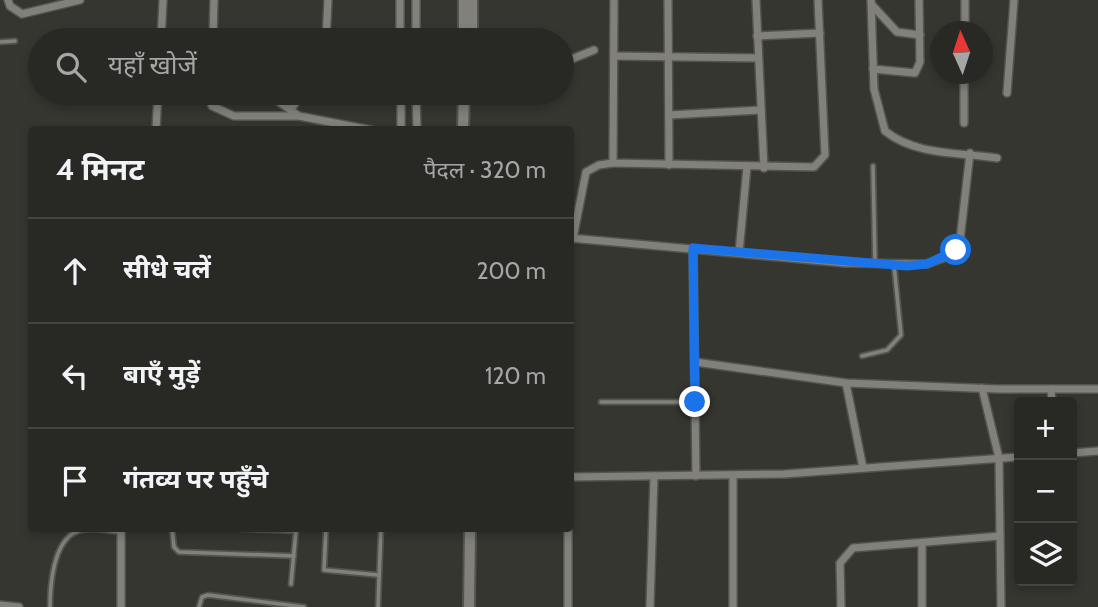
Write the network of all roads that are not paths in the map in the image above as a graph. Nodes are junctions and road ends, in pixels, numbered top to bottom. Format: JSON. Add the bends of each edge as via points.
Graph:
{"nodes":[{"id":1,"x":8,"y":0,"type":"edge"},
{"id":2,"x":80,"y":0,"type":"edge"},
{"id":3,"x":163,"y":0,"type":"edge"},
{"id":4,"x":214,"y":0,"type":"edge"},
{"id":5,"x":328,"y":0,"type":"edge"},
{"id":6,"x":400,"y":0,"type":"edge"},
{"id":7,"x":416,"y":0,"type":"edge"},
{"id":8,"x":464,"y":0,"type":"edge"},
{"id":9,"x":472,"y":0,"type":"edge"},
{"id":10,"x":614,"y":0,"type":"edge"},
{"id":11,"x":668,"y":0,"type":"edge"},
{"id":12,"x":755,"y":0,"type":"edge"},
{"id":13,"x":818,"y":0,"type":"edge"},
{"id":14,"x":919,"y":0,"type":"edge"},
{"id":15,"x":965,"y":0,"type":"edge"},
{"id":16,"x":1014,"y":0,"type":"edge"},
{"id":17,"x":871,"y":2,"type":"edge"},
{"id":18,"x":965,"y":21,"type":"edge"},
{"id":19,"x":162,"y":28,"type":"edge"},
{"id":20,"x":213,"y":28,"type":"edge"},
{"id":21,"x":327,"y":28,"type":"edge"},
{"id":22,"x":400,"y":28,"type":"edge"},
{"id":23,"x":416,"y":28,"type":"edge"},
{"id":24,"x":464,"y":28,"type":"edge"},
{"id":25,"x":471,"y":28,"type":"edge"},
{"id":26,"x":820,"y":33,"type":"junction"},
{"id":27,"x":920,"y":35,"type":"junction"},
{"id":28,"x":757,"y":36,"type":"junction"},
{"id":29,"x":15,"y":41,"type":"dead end"},
{"id":30,"x":0,"y":42,"type":"edge"},
{"id":31,"x":594,"y":50,"type":"dead end"},
{"id":32,"x":614,"y":56,"type":"junction"},
{"id":33,"x":668,"y":56,"type":"junction"},
{"id":34,"x":574,"y":58,"type":"edge"},
{"id":35,"x":758,"y":58,"type":"junction"},
{"id":36,"x":873,"y":69,"type":"junction"},
{"id":37,"x":964,"y":84,"type":"edge"},
{"id":38,"x":1007,"y":93,"type":"dead end"},
{"id":39,"x":157,"y":105,"type":"edge"},
{"id":40,"x":212,"y":105,"type":"edge"},
{"id":41,"x":285,"y":105,"type":"edge"},
{"id":42,"x":294,"y":105,"type":"edge"},
{"id":43,"x":401,"y":105,"type":"edge"},
{"id":44,"x":416,"y":105,"type":"edge"},
{"id":45,"x":464,"y":105,"type":"edge"},
{"id":46,"x":471,"y":105,"type":"edge"},
{"id":47,"x":291,"y":109,"type":"junction"},
{"id":48,"x":761,"y":110,"type":"junction"},
{"id":49,"x":669,"y":115,"type":"junction"},
{"id":50,"x":299,"y":116,"type":"junction"},
{"id":51,"x":964,"y":123,"type":"dead end"},
{"id":52,"x":156,"y":126,"type":"edge"},
{"id":53,"x":350,"y":126,"type":"edge"},
{"id":54,"x":401,"y":126,"type":"edge"},
{"id":55,"x":416,"y":126,"type":"edge"},
{"id":56,"x":463,"y":126,"type":"edge"},
{"id":57,"x":470,"y":126,"type":"edge"},
{"id":58,"x":970,"y":153,"type":"junction"},
{"id":59,"x":997,"y":158,"type":"dead end"},
{"id":60,"x":613,"y":163,"type":"junction"},
{"id":61,"x":669,"y":165,"type":"junction"},
{"id":62,"x":873,"y":166,"type":"dead end"},
{"id":63,"x":747,"y":167,"type":"junction"},
{"id":64,"x":764,"y":168,"type":"junction"},
{"id":65,"x":574,"y":229,"type":"edge"},
{"id":66,"x":574,"y":238,"type":"edge"},
{"id":67,"x":693,"y":248,"type":"junction"},
{"id":68,"x":739,"y":253,"type":"junction"},
{"id":69,"x":875,"y":264,"type":"junction"},
{"id":70,"x":894,"y":265,"type":"junction"},
{"id":71,"x":862,"y":356,"type":"dead end"},
{"id":72,"x":695,"y":362,"type":"junction"},
{"id":73,"x":846,"y":383,"type":"junction"},
{"id":74,"x":982,"y":388,"type":"junction"},
{"id":75,"x":1098,"y":388,"type":"edge"},
{"id":76,"x":1051,"y":390,"type":"junction"},
{"id":77,"x":1052,"y":397,"type":"edge"},
{"id":78,"x":601,"y":402,"type":"dead end"},
{"id":79,"x":695,"y":402,"type":"junction"},
{"id":80,"x":1098,"y":451,"type":"edge"},
{"id":81,"x":1077,"y":453,"type":"edge"},
{"id":82,"x":1014,"y":457,"type":"edge"},
{"id":83,"x":999,"y":458,"type":"junction"},
{"id":84,"x":863,"y":468,"type":"junction"},
{"id":85,"x":733,"y":475,"type":"junction"},
{"id":86,"x":696,"y":476,"type":"junction"},
{"id":87,"x":574,"y":477,"type":"edge"},
{"id":88,"x":654,"y":477,"type":"junction"},
{"id":89,"x":78,"y":532,"type":"edge"},
{"id":90,"x":120,"y":532,"type":"edge"},
{"id":91,"x":172,"y":532,"type":"edge"},
{"id":92,"x":296,"y":532,"type":"edge"},
{"id":93,"x":326,"y":532,"type":"edge"},
{"id":94,"x":381,"y":532,"type":"edge"},
{"id":95,"x":464,"y":532,"type":"edge"},
{"id":96,"x":470,"y":532,"type":"edge"},
{"id":97,"x":568,"y":532,"type":"edge"},
{"id":98,"x":1000,"y":536,"type":"junction"},
{"id":99,"x":922,"y":542,"type":"junction"},
{"id":100,"x":294,"y":556,"type":"junction"},
{"id":101,"x":379,"y":575,"type":"junction"},
{"id":102,"x":291,"y":584,"type":"dead end"},
{"id":103,"x":0,"y":605,"type":"edge"},
{"id":104,"x":17,"y":607,"type":"edge"},
{"id":105,"x":50,"y":607,"type":"edge"},
{"id":106,"x":121,"y":607,"type":"edge"},
{"id":107,"x":199,"y":607,"type":"edge"},
{"id":108,"x":304,"y":607,"type":"edge"},
{"id":109,"x":378,"y":607,"type":"edge"},
{"id":110,"x":463,"y":607,"type":"edge"},
{"id":111,"x":469,"y":607,"type":"edge"},
{"id":112,"x":569,"y":607,"type":"edge"},
{"id":113,"x":650,"y":607,"type":"edge"},
{"id":114,"x":733,"y":607,"type":"edge"},
{"id":115,"x":841,"y":607,"type":"edge"},
{"id":116,"x":922,"y":607,"type":"edge"},
{"id":117,"x":1001,"y":607,"type":"edge"}],
"edges":[{"from":1,"to":2,"type":"street","via":[[22,14]]},
{"from":3,"to":19,"type":"street"},
{"from":4,"to":20,"type":"street"},
{"from":5,"to":21,"type":"street"},
{"from":6,"to":22,"type":"street"},
{"from":7,"to":23,"type":"street"},
{"from":8,"to":24,"type":"main road"},
{"from":9,"to":25,"type":"main road"},
{"from":10,"to":32,"type":"street"},
{"from":11,"to":33,"type":"street"},
{"from":12,"to":28,"type":"street"},
{"from":13,"to":26,"type":"street"},
{"from":14,"to":27,"type":"street"},
{"from":15,"to":18,"type":"street"},
{"from":16,"to":38,"type":"street"},
{"from":17,"to":27,"type":"street","via":[[897,32]]},
{"from":17,"to":36,"type":"street"},
{"from":26,"to":28,"type":"street"},
{"from":26,"to":64,"type":"street","via":[[825,155],[814,167]]},
{"from":27,"to":36,"type":"street","via":[[920,62],[915,73]]},
{"from":28,"to":35,"type":"street"},
{"from":29,"to":30,"type":"lane"},
{"from":31,"to":34,"type":"street"},
{"from":32,"to":33,"type":"street"},
{"from":32,"to":60,"type":"street"},
{"from":33,"to":35,"type":"street"},
{"from":33,"to":49,"type":"street"},
{"from":35,"to":48,"type":"street"},
{"from":36,"to":58,"type":"street","via":[[876,103],[885,131],[902,143],[921,148]]},
{"from":37,"to":51,"type":"street"},
{"from":39,"to":52,"type":"street"},
{"from":40,"to":50,"type":"street","via":[[234,116]]},
{"from":41,"to":47,"type":"street"},
{"from":42,"to":47,"type":"street"},
{"from":43,"to":54,"type":"street"},
{"from":44,"to":55,"type":"street"},
{"from":45,"to":56,"type":"main road"},
{"from":46,"to":57,"type":"main road"},
{"from":47,"to":50,"type":"street"},
{"from":48,"to":49,"type":"street"},
{"from":48,"to":64,"type":"street"},
{"from":49,"to":61,"type":"street"},
{"from":50,"to":53,"type":"street"},
{"from":58,"to":59,"type":"street"},
{"from":58,"to":70,"type":"street","via":[[956,250],[927,264]]},
{"from":60,"to":61,"type":"street"},
{"from":60,"to":65,"type":"street","via":[[586,172]]},
{"from":61,"to":63,"type":"street"},
{"from":62,"to":69,"type":"lane"},
{"from":63,"to":64,"type":"street"},
{"from":63,"to":68,"type":"street"},
{"from":66,"to":67,"type":"street"},
{"from":67,"to":68,"type":"street"},
{"from":67,"to":72,"type":"street"},
{"from":68,"to":69,"type":"street"},
{"from":69,"to":70,"type":"street"},
{"from":70,"to":71,"type":"lane","via":[[901,335],[887,349]]},
{"from":72,"to":73,"type":"street"},
{"from":72,"to":79,"type":"street"},
{"from":73,"to":74,"type":"street"},
{"from":73,"to":84,"type":"street"},
{"from":74,"to":76,"type":"street"},
{"from":74,"to":83,"type":"street"},
{"from":75,"to":76,"type":"street"},
{"from":76,"to":77,"type":"street"},
{"from":78,"to":79,"type":"lane"},
{"from":79,"to":86,"type":"street"},
{"from":80,"to":81,"type":"street"},
{"from":82,"to":83,"type":"street"},
{"from":83,"to":84,"type":"street"},
{"from":83,"to":98,"type":"street"},
{"from":84,"to":85,"type":"street"},
{"from":85,"to":86,"type":"street"},
{"from":85,"to":114,"type":"street"},
{"from":86,"to":88,"type":"street"},
{"from":87,"to":88,"type":"street"},
{"from":88,"to":113,"type":"street"},
{"from":89,"to":105,"type":"lane","via":[[68,538],[51,571]]},
{"from":90,"to":106,"type":"street"},
{"from":91,"to":100,"type":"lane","via":[[173,547],[179,552]]},
{"from":92,"to":100,"type":"lane"},
{"from":93,"to":101,"type":"lane","via":[[324,570]]},
{"from":94,"to":101,"type":"lane"},
{"from":95,"to":110,"type":"main road"},
{"from":96,"to":111,"type":"main road"},
{"from":97,"to":112,"type":"street"},
{"from":98,"to":99,"type":"street"},
{"from":98,"to":117,"type":"street"},
{"from":99,"to":115,"type":"street","via":[[867,545],[845,554]]},
{"from":99,"to":116,"type":"street"},
{"from":100,"to":102,"type":"lane"},
{"from":101,"to":109,"type":"lane"},
{"from":103,"to":104,"type":"street"},
{"from":107,"to":108,"type":"lane","via":[[202,597],[208,596]]}]}
